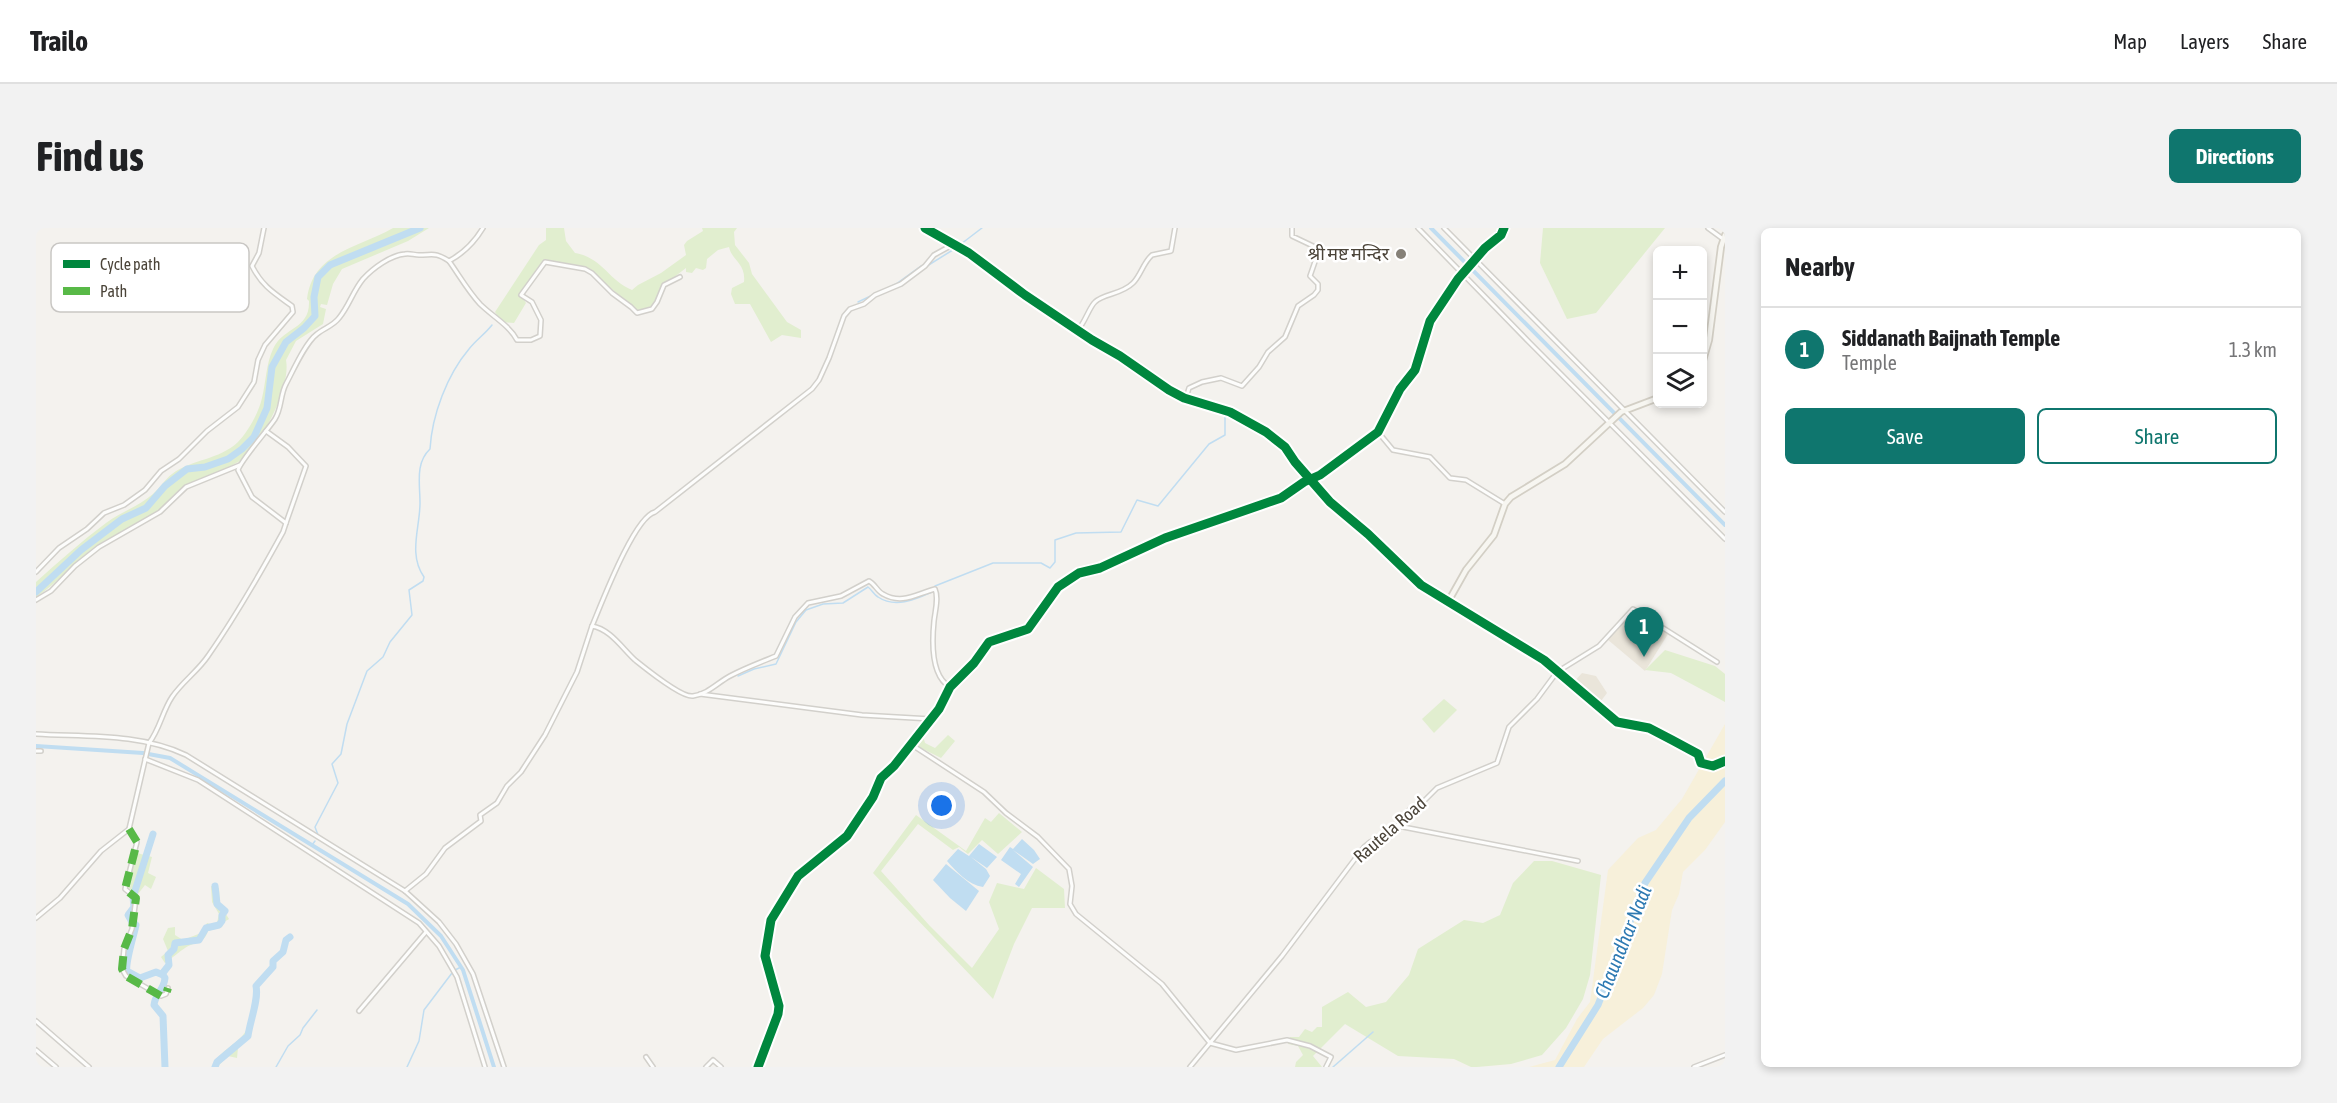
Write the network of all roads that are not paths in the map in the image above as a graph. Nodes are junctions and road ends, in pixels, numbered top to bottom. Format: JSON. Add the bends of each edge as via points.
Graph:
{"nodes":[{"id":1,"x":264,"y":228,"type":"edge"},
{"id":2,"x":483,"y":228,"type":"edge"},
{"id":3,"x":925,"y":228,"type":"edge"},
{"id":4,"x":1175,"y":228,"type":"edge"},
{"id":5,"x":1292,"y":228,"type":"edge"},
{"id":6,"x":1418,"y":228,"type":"edge"},
{"id":7,"x":1444,"y":228,"type":"edge"},
{"id":8,"x":1504,"y":228,"type":"edge"},
{"id":9,"x":1708,"y":228,"type":"edge"},
{"id":10,"x":1724,"y":237,"type":"edge"},
{"id":11,"x":955,"y":244,"type":"junction"},
{"id":12,"x":448,"y":261,"type":"junction"},
{"id":13,"x":1475,"y":261,"type":"junction"},
{"id":14,"x":1718,"y":266,"type":"junction"},
{"id":15,"x":1725,"y":268,"type":"edge"},
{"id":16,"x":1464,"y":273,"type":"junction"},
{"id":17,"x":680,"y":277,"type":"dead end"},
{"id":18,"x":1078,"y":330,"type":"junction"},
{"id":19,"x":1705,"y":354,"type":"edge"},
{"id":20,"x":1186,"y":398,"type":"junction"},
{"id":21,"x":1653,"y":400,"type":"edge"},
{"id":22,"x":1622,"y":412,"type":"junction"},
{"id":23,"x":1611,"y":422,"type":"junction"},
{"id":24,"x":266,"y":431,"type":"junction"},
{"id":25,"x":1378,"y":432,"type":"junction"},
{"id":26,"x":240,"y":465,"type":"junction"},
{"id":27,"x":1310,"y":480,"type":"junction"},
{"id":28,"x":1505,"y":504,"type":"junction"},
{"id":29,"x":1725,"y":512,"type":"edge"},
{"id":30,"x":286,"y":523,"type":"junction"},
{"id":31,"x":1725,"y":538,"type":"edge"},
{"id":32,"x":36,"y":572,"type":"edge"},
{"id":33,"x":36,"y":600,"type":"edge"},
{"id":34,"x":1448,"y":602,"type":"junction"},
{"id":35,"x":592,"y":626,"type":"junction"},
{"id":36,"x":1717,"y":662,"type":"dead end"},
{"id":37,"x":1557,"y":672,"type":"junction"},
{"id":38,"x":950,"y":687,"type":"junction"},
{"id":39,"x":700,"y":694,"type":"junction"},
{"id":40,"x":931,"y":718,"type":"junction"},
{"id":41,"x":36,"y":734,"type":"edge"},
{"id":42,"x":149,"y":744,"type":"junction"},
{"id":43,"x":910,"y":744,"type":"junction"},
{"id":44,"x":36,"y":751,"type":"edge"},
{"id":45,"x":41,"y":752,"type":"dead end"},
{"id":46,"x":146,"y":757,"type":"junction"},
{"id":47,"x":1725,"y":761,"type":"edge"},
{"id":48,"x":1398,"y":826,"type":"junction"},
{"id":49,"x":129,"y":829,"type":"junction"},
{"id":50,"x":1578,"y":861,"type":"dead end"},
{"id":51,"x":405,"y":891,"type":"junction"},
{"id":52,"x":36,"y":918,"type":"edge"},
{"id":53,"x":426,"y":932,"type":"junction"},
{"id":54,"x":168,"y":988,"type":"dead end"},
{"id":55,"x":359,"y":1011,"type":"dead end"},
{"id":56,"x":36,"y":1021,"type":"edge"},
{"id":57,"x":1210,"y":1043,"type":"junction"},
{"id":58,"x":36,"y":1050,"type":"edge"},
{"id":59,"x":1725,"y":1055,"type":"edge"},
{"id":60,"x":646,"y":1057,"type":"dead end"},
{"id":61,"x":56,"y":1067,"type":"edge"},
{"id":62,"x":89,"y":1067,"type":"edge"},
{"id":63,"x":485,"y":1067,"type":"edge"},
{"id":64,"x":504,"y":1067,"type":"edge"},
{"id":65,"x":653,"y":1067,"type":"edge"},
{"id":66,"x":706,"y":1067,"type":"edge"},
{"id":67,"x":721,"y":1067,"type":"edge"},
{"id":68,"x":758,"y":1067,"type":"edge"},
{"id":69,"x":1190,"y":1067,"type":"edge"},
{"id":70,"x":1326,"y":1067,"type":"edge"},
{"id":71,"x":1694,"y":1067,"type":"edge"}],
"edges":[{"from":1,"to":32,"type":"street","via":[[252,266],[258,279],[292,306],[293,312],[265,345],[246,395],[238,407],[144,490],[124,505],[104,513],[59,548]]},
{"from":2,"to":12,"type":"street","via":[[472,245]]},
{"from":3,"to":11,"type":"street"},
{"from":4,"to":18,"type":"street","via":[[1171,251],[1152,255],[1132,284],[1094,302]]},
{"from":5,"to":20,"type":"street","via":[[1292,236],[1318,252],[1310,276],[1318,290],[1298,306],[1285,337],[1242,386],[1221,378],[1202,382],[1189,388]]},
{"from":6,"to":16,"type":"street"},
{"from":7,"to":13,"type":"street"},
{"from":8,"to":13,"type":"street","via":[[1501,236]]},
{"from":9,"to":10,"type":"street"},
{"from":10,"to":14,"type":"street"},
{"from":11,"to":18,"type":"street"},
{"from":11,"to":35,"type":"street","via":[[934,255],[894,289],[850,309],[812,389],[733,453],[649,513],[615,570]]},
{"from":12,"to":17,"type":"street","via":[[481,305],[517,340],[525,341],[540,336],[541,320],[532,302],[521,295],[545,262],[585,269],[637,313],[652,309],[664,285]]},
{"from":12,"to":24,"type":"street","via":[[435,253],[407,253],[394,256],[363,279],[339,318],[316,334],[304,351],[284,387],[279,412]]},
{"from":13,"to":16,"type":"street"},
{"from":13,"to":22,"type":"street"},
{"from":14,"to":15,"type":"street"},
{"from":14,"to":19,"type":"street"},
{"from":16,"to":23,"type":"street"},
{"from":16,"to":25,"type":"street","via":[[1430,321],[1415,370],[1400,389]]},
{"from":18,"to":20,"type":"street"},
{"from":20,"to":27,"type":"street","via":[[1230,412],[1266,432],[1285,447]]},
{"from":21,"to":22,"type":"street"},
{"from":22,"to":23,"type":"street"},
{"from":22,"to":29,"type":"street"},
{"from":23,"to":28,"type":"street","via":[[1565,464]]},
{"from":23,"to":31,"type":"street"},
{"from":24,"to":26,"type":"street"},
{"from":24,"to":30,"type":"street","via":[[306,466]]},
{"from":25,"to":27,"type":"street"},
{"from":25,"to":28,"type":"street","via":[[1393,450],[1430,457],[1450,478],[1466,480]]},
{"from":26,"to":30,"type":"street","via":[[238,470],[252,497]]},
{"from":26,"to":33,"type":"street","via":[[186,487],[160,512],[99,547]]},
{"from":27,"to":34,"type":"street","via":[[1421,585]]},
{"from":27,"to":38,"type":"street","via":[[1281,498],[1165,537],[1100,568],[1080,573],[1058,587],[1028,629],[989,642]]},
{"from":28,"to":34,"type":"street","via":[[1494,535],[1466,570]]},
{"from":30,"to":42,"type":"street","via":[[255,585],[204,662],[172,697]]},
{"from":34,"to":37,"type":"street","via":[[1525,647]]},
{"from":35,"to":39,"type":"street","via":[[608,633],[637,661],[678,690],[688,696]]},
{"from":35,"to":51,"type":"street","via":[[577,672],[546,735],[521,772],[497,803],[480,815],[481,821],[445,848],[426,874]]},
{"from":36,"to":37,"type":"street","via":[[1633,609],[1599,646]]},
{"from":37,"to":47,"type":"street","via":[[1617,722],[1649,728],[1698,754],[1701,763],[1713,766]]},
{"from":37,"to":48,"type":"street","name":"Rautela Road","via":[[1509,727],[1497,763],[1437,788],[1410,809]]},
{"from":38,"to":39,"type":"street","via":[[938,676],[934,645],[936,590],[903,600],[892,599],[869,581],[841,596],[808,603],[795,617],[776,656]]},
{"from":38,"to":40,"type":"street"},
{"from":39,"to":40,"type":"street","via":[[862,715]]},
{"from":40,"to":43,"type":"street"},
{"from":41,"to":42,"type":"street","via":[[126,738]]},
{"from":42,"to":46,"type":"street"},
{"from":42,"to":51,"type":"street","via":[[186,755]]},
{"from":43,"to":57,"type":"street","via":[[984,792],[1034,832],[1069,869],[1070,904],[1076,914],[1162,984]]},
{"from":43,"to":68,"type":"street","via":[[881,778],[847,837],[798,876],[771,920],[765,956],[779,1006]]},
{"from":44,"to":45,"type":"street"},
{"from":46,"to":49,"type":"street"},
{"from":46,"to":53,"type":"street","via":[[198,780],[419,923]]},
{"from":48,"to":50,"type":"street"},
{"from":48,"to":57,"type":"street","name":"Rautela Road","via":[[1364,848]]},
{"from":49,"to":52,"type":"street","via":[[101,851],[55,903]]},
{"from":49,"to":54,"type":"street","via":[[136,843],[125,889],[134,895],[132,929],[126,940],[122,969],[126,976],[155,993],[166,994]]},
{"from":51,"to":64,"type":"street","via":[[439,922],[456,944],[485,1007]]},
{"from":53,"to":55,"type":"street"},
{"from":53,"to":63,"type":"street","via":[[457,977]]},
{"from":56,"to":62,"type":"street"},
{"from":57,"to":69,"type":"street","name":"Rautela Road"},
{"from":57,"to":70,"type":"street","via":[[1236,1050],[1287,1040],[1331,1057]]},
{"from":58,"to":61,"type":"street"},
{"from":59,"to":71,"type":"street"},
{"from":60,"to":65,"type":"street"},
{"from":66,"to":67,"type":"street","via":[[713,1060]]}]}
